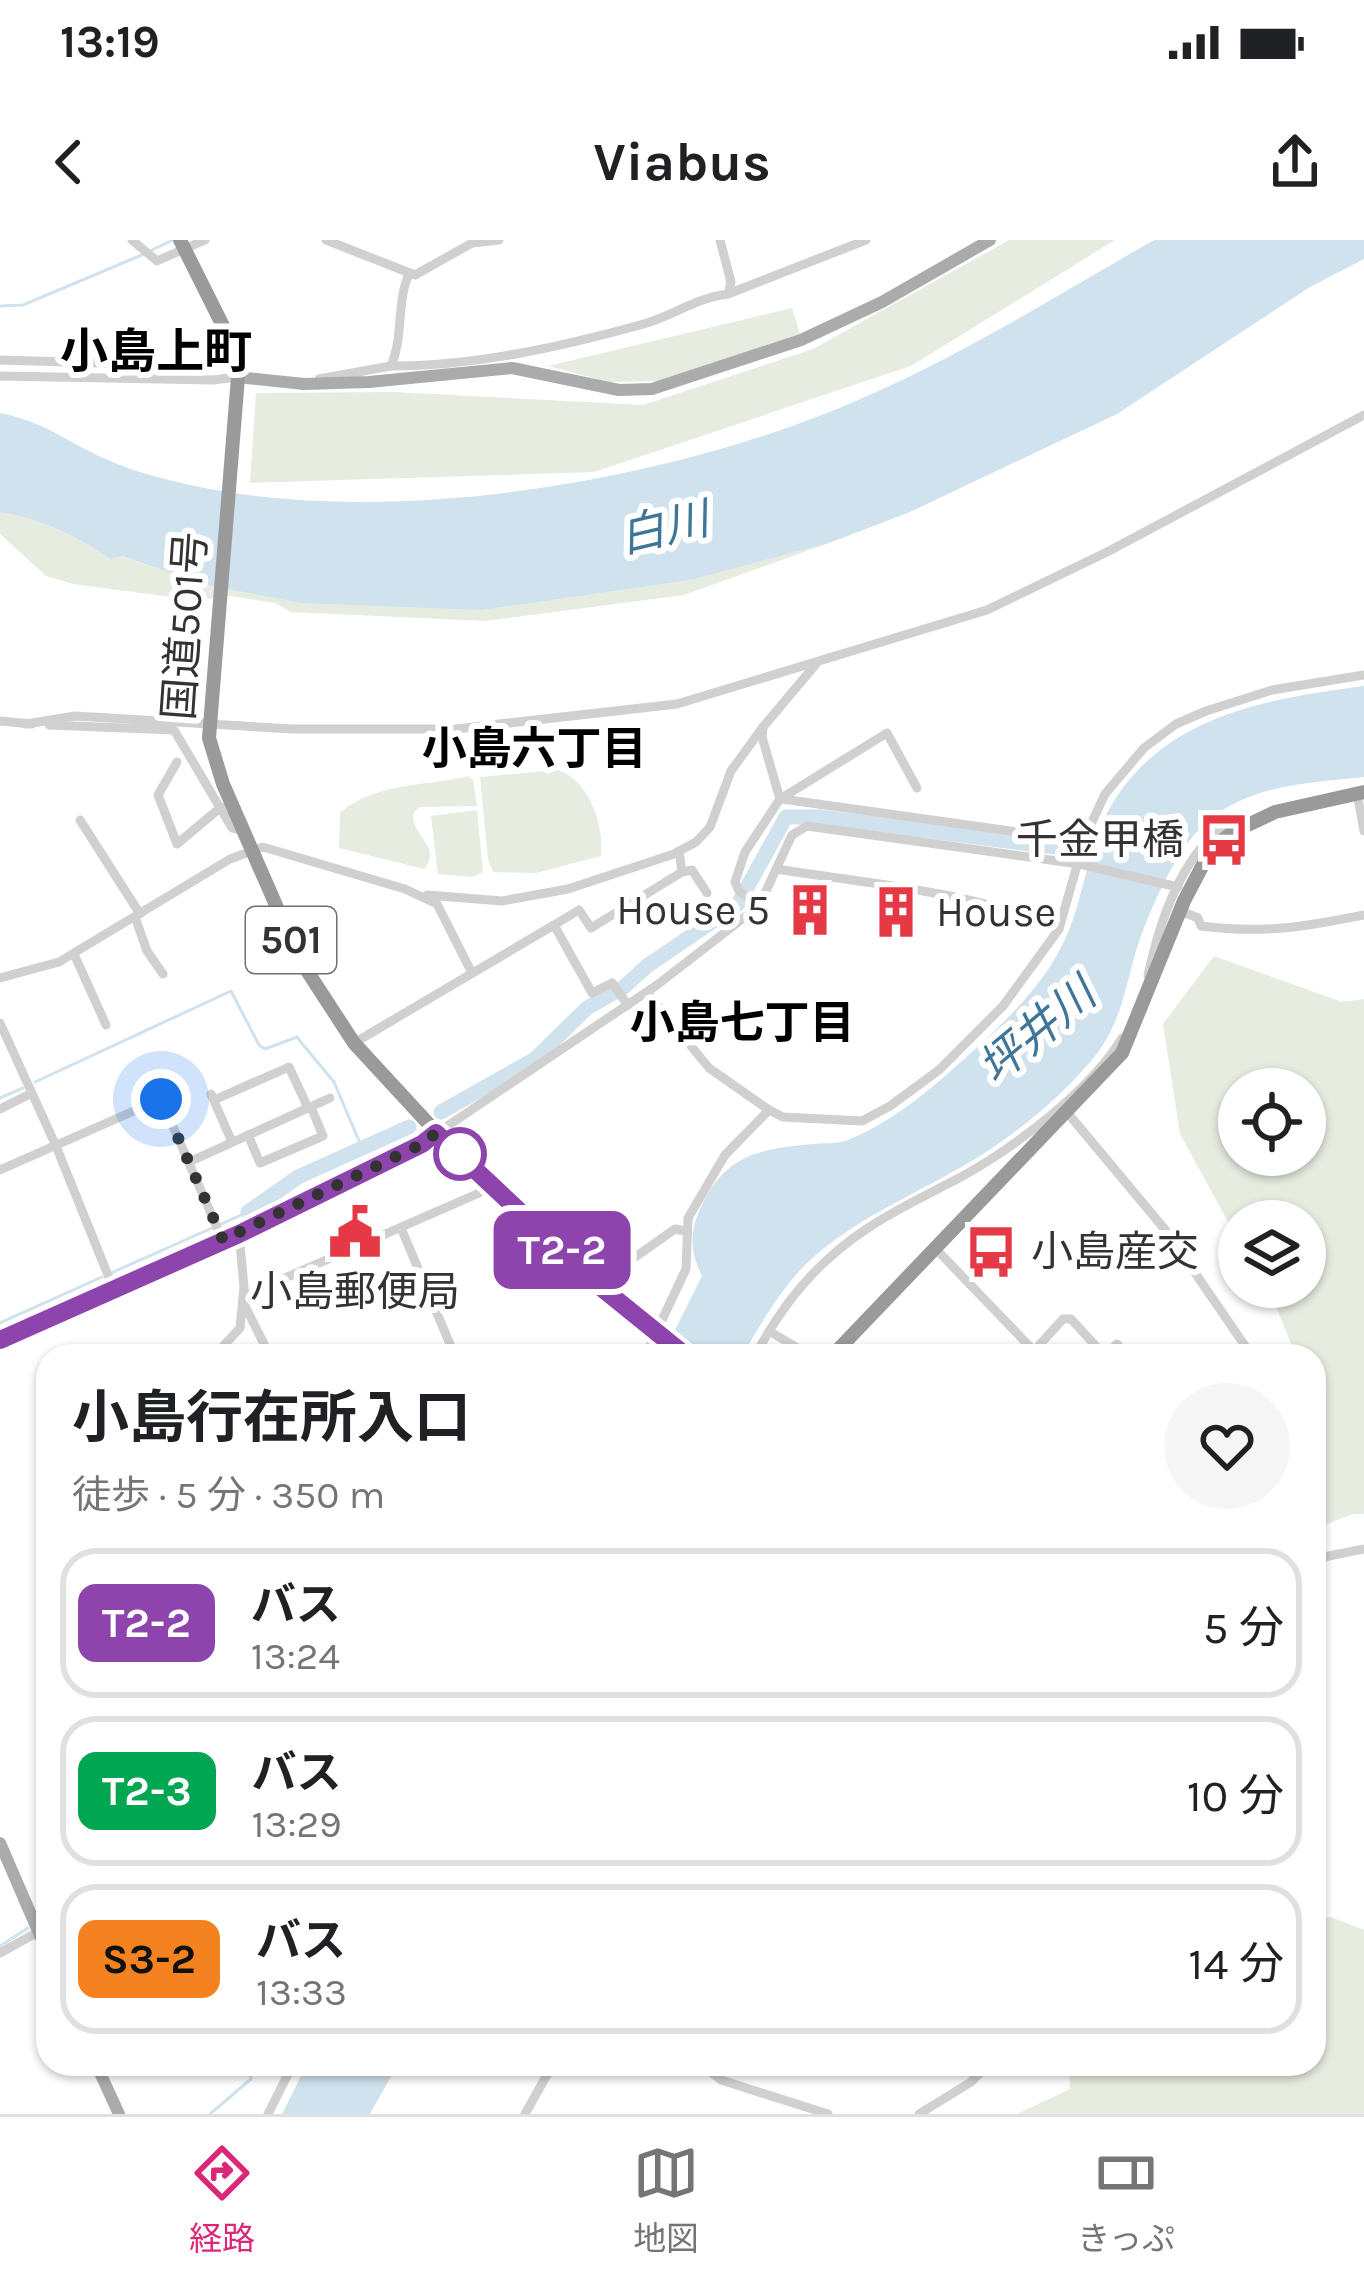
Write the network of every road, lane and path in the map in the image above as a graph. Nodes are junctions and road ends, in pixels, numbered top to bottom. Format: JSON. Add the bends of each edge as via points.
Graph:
{"nodes":[{"id":1,"x":132,"y":240,"type":"edge"},
{"id":2,"x":205,"y":240,"type":"edge"},
{"id":3,"x":499,"y":240,"type":"edge"},
{"id":4,"x":720,"y":240,"type":"edge"},
{"id":5,"x":866,"y":240,"type":"edge"},
{"id":6,"x":990,"y":240,"type":"edge"},
{"id":7,"x":332,"y":241,"type":"edge"},
{"id":8,"x":182,"y":244,"type":"edge"},
{"id":9,"x":410,"y":274,"type":"junction"},
{"id":10,"x":728,"y":294,"type":"junction"},
{"id":11,"x":0,"y":360,"type":"edge"},
{"id":12,"x":392,"y":366,"type":"junction"},
{"id":13,"x":0,"y":376,"type":"edge"},
{"id":14,"x":158,"y":379,"type":"junction"},
{"id":15,"x":237,"y":383,"type":"junction"},
{"id":16,"x":304,"y":384,"type":"junction"},
{"id":17,"x":1364,"y":415,"type":"edge"},
{"id":18,"x":818,"y":662,"type":"junction"},
{"id":19,"x":1364,"y":675,"type":"edge"},
{"id":20,"x":209,"y":718,"type":"junction"},
{"id":21,"x":0,"y":722,"type":"edge"},
{"id":22,"x":26,"y":724,"type":"junction"},
{"id":23,"x":763,"y":728,"type":"junction"},
{"id":24,"x":177,"y":762,"type":"dead end"},
{"id":25,"x":917,"y":788,"type":"dead end"},
{"id":26,"x":1360,"y":793,"type":"edge"},
{"id":27,"x":780,"y":799,"type":"junction"},
{"id":28,"x":221,"y":807,"type":"junction"},
{"id":29,"x":80,"y":820,"type":"dead end"},
{"id":30,"x":1240,"y":828,"type":"junction"},
{"id":31,"x":244,"y":831,"type":"junction"},
{"id":32,"x":1364,"y":831,"type":"edge"},
{"id":33,"x":1046,"y":836,"type":"junction"},
{"id":34,"x":1085,"y":838,"type":"junction"},
{"id":35,"x":252,"y":848,"type":"junction"},
{"id":36,"x":679,"y":851,"type":"junction"},
{"id":37,"x":1042,"y":859,"type":"junction"},
{"id":38,"x":1081,"y":863,"type":"junction"},
{"id":39,"x":776,"y":869,"type":"junction"},
{"id":40,"x":682,"y":872,"type":"junction"},
{"id":41,"x":1175,"y":887,"type":"junction"},
{"id":42,"x":411,"y":892,"type":"junction"},
{"id":43,"x":707,"y":893,"type":"dead end"},
{"id":44,"x":759,"y":906,"type":"junction"},
{"id":45,"x":1181,"y":911,"type":"junction"},
{"id":46,"x":138,"y":915,"type":"junction"},
{"id":47,"x":1364,"y":915,"type":"edge"},
{"id":48,"x":554,"y":925,"type":"junction"},
{"id":49,"x":1059,"y":929,"type":"junction"},
{"id":50,"x":74,"y":953,"type":"junction"},
{"id":51,"x":472,"y":973,"type":"junction"},
{"id":52,"x":163,"y":974,"type":"dead end"},
{"id":53,"x":0,"y":978,"type":"edge"},
{"id":54,"x":1149,"y":988,"type":"junction"},
{"id":55,"x":647,"y":992,"type":"junction"},
{"id":56,"x":628,"y":1005,"type":"junction"},
{"id":57,"x":0,"y":1022,"type":"edge"},
{"id":58,"x":106,"y":1025,"type":"dead end"},
{"id":59,"x":354,"y":1043,"type":"junction"},
{"id":60,"x":244,"y":1067,"type":"dead end"},
{"id":61,"x":251,"y":1084,"type":"junction"},
{"id":62,"x":32,"y":1093,"type":"junction"},
{"id":63,"x":330,"y":1098,"type":"dead end"},
{"id":64,"x":0,"y":1108,"type":"edge"},
{"id":65,"x":309,"y":1108,"type":"junction"},
{"id":66,"x":769,"y":1110,"type":"junction"},
{"id":67,"x":1066,"y":1111,"type":"junction"},
{"id":68,"x":436,"y":1133,"type":"junction"},
{"id":69,"x":248,"y":1135,"type":"junction"},
{"id":70,"x":232,"y":1142,"type":"junction"},
{"id":71,"x":56,"y":1146,"type":"junction"},
{"id":72,"x":188,"y":1162,"type":"junction"},
{"id":73,"x":0,"y":1170,"type":"edge"},
{"id":74,"x":495,"y":1186,"type":"junction"},
{"id":75,"x":400,"y":1228,"type":"junction"},
{"id":76,"x":685,"y":1231,"type":"junction"},
{"id":77,"x":239,"y":1234,"type":"junction"},
{"id":78,"x":223,"y":1240,"type":"junction"},
{"id":79,"x":935,"y":1248,"type":"junction"},
{"id":80,"x":597,"y":1284,"type":"junction"},
{"id":81,"x":114,"y":1290,"type":"junction"},
{"id":82,"x":244,"y":1300,"type":"junction"},
{"id":83,"x":769,"y":1331,"type":"junction"},
{"id":84,"x":656,"y":1334,"type":"junction"},
{"id":85,"x":0,"y":1340,"type":"edge"},
{"id":86,"x":225,"y":1344,"type":"edge"},
{"id":87,"x":264,"y":1344,"type":"edge"},
{"id":88,"x":450,"y":1344,"type":"edge"},
{"id":89,"x":651,"y":1344,"type":"edge"},
{"id":90,"x":670,"y":1344,"type":"edge"},
{"id":91,"x":762,"y":1344,"type":"edge"},
{"id":92,"x":791,"y":1344,"type":"edge"},
{"id":93,"x":843,"y":1344,"type":"edge"},
{"id":94,"x":1027,"y":1344,"type":"edge"},
{"id":95,"x":1040,"y":1344,"type":"edge"},
{"id":96,"x":1094,"y":1344,"type":"edge"},
{"id":97,"x":1244,"y":1344,"type":"edge"},
{"id":98,"x":1364,"y":1549,"type":"edge"},
{"id":99,"x":1326,"y":1557,"type":"edge"},
{"id":100,"x":0,"y":1843,"type":"edge"},
{"id":101,"x":36,"y":1927,"type":"edge"},
{"id":102,"x":36,"y":1933,"type":"edge"},
{"id":103,"x":0,"y":1953,"type":"edge"},
{"id":104,"x":102,"y":2076,"type":"edge"},
{"id":105,"x":287,"y":2076,"type":"edge"},
{"id":106,"x":546,"y":2076,"type":"edge"},
{"id":107,"x":716,"y":2076,"type":"edge"},
{"id":108,"x":976,"y":2076,"type":"edge"},
{"id":109,"x":119,"y":2114,"type":"edge"},
{"id":110,"x":268,"y":2114,"type":"edge"},
{"id":111,"x":525,"y":2114,"type":"edge"},
{"id":112,"x":828,"y":2114,"type":"edge"},
{"id":113,"x":919,"y":2114,"type":"edge"}],
"edges":[{"from":1,"to":8,"type":"street","via":[[157,261]]},
{"from":2,"to":8,"type":"street"},
{"from":3,"to":9,"type":"street","via":[[472,243]]},
{"from":4,"to":10,"type":"street"},
{"from":5,"to":10,"type":"street"},
{"from":6,"to":16,"type":"main road","via":[[801,340],[652,389],[512,368]]},
{"from":7,"to":9,"type":"street"},
{"from":8,"to":15,"type":"highway","name":"国道501号","number":"501","via":[[225,330]]},
{"from":9,"to":12,"type":"street"},
{"from":10,"to":12,"type":"street","via":[[550,346]]},
{"from":11,"to":14,"type":"street","via":[[134,364]]},
{"from":12,"to":16,"type":"street"},
{"from":13,"to":14,"type":"street"},
{"from":14,"to":15,"type":"street"},
{"from":15,"to":16,"type":"main road"},
{"from":15,"to":20,"type":"highway","name":"国道501号","number":"501"},
{"from":17,"to":18,"type":"street","via":[[987,610]]},
{"from":18,"to":20,"type":"street","via":[[677,704],[538,722],[358,731]]},
{"from":18,"to":23,"type":"street"},
{"from":19,"to":34,"type":"street","via":[[1272,689],[1176,724],[1122,770]]},
{"from":20,"to":22,"type":"street","via":[[74,716]]},
{"from":20,"to":31,"type":"highway","name":"国道501号","number":"501","via":[[223,784]]},
{"from":21,"to":22,"type":"street"},
{"from":22,"to":28,"type":"street","via":[[174,730]]},
{"from":23,"to":27,"type":"street"},
{"from":23,"to":36,"type":"street","via":[[731,771],[710,827]]},
{"from":24,"to":28,"type":"street","via":[[158,795],[177,844]]},
{"from":25,"to":27,"type":"street","via":[[887,733]]},
{"from":26,"to":30,"type":"highway"},
{"from":26,"to":32,"type":"street"},
{"from":27,"to":33,"type":"street"},
{"from":27,"to":44,"type":"street","via":[[735,882]]},
{"from":28,"to":31,"type":"street","via":[[232,828]]},
{"from":29,"to":46,"type":"street"},
{"from":30,"to":41,"type":"street","via":[[1214,833]]},
{"from":30,"to":45,"type":"highway","via":[[1207,857]]},
{"from":31,"to":35,"type":"highway","name":"国道501号","number":"501"},
{"from":33,"to":34,"type":"street"},
{"from":33,"to":37,"type":"street"},
{"from":34,"to":38,"type":"street"},
{"from":35,"to":42,"type":"street"},
{"from":35,"to":46,"type":"street"},
{"from":35,"to":59,"type":"highway","name":"国道501号","number":"501","via":[[300,961]]},
{"from":36,"to":40,"type":"street"},
{"from":36,"to":42,"type":"street","via":[[568,889],[502,901]]},
{"from":37,"to":38,"type":"street"},
{"from":37,"to":39,"type":"street","via":[[807,826],[793,835]]},
{"from":38,"to":41,"type":"street"},
{"from":38,"to":49,"type":"street"},
{"from":39,"to":44,"type":"street"},
{"from":39,"to":49,"type":"street","via":[[892,883]]},
{"from":40,"to":43,"type":"street","via":[[692,870]]},
{"from":40,"to":48,"type":"street","via":[[591,928],[579,910]]},
{"from":41,"to":54,"type":"street"},
{"from":42,"to":51,"type":"street","via":[[437,904]]},
{"from":44,"to":55,"type":"street"},
{"from":45,"to":47,"type":"street","via":[[1201,926],[1231,930],[1287,931]]},
{"from":45,"to":54,"type":"highway"},
{"from":46,"to":50,"type":"street"},
{"from":46,"to":52,"type":"street"},
{"from":48,"to":51,"type":"street"},
{"from":48,"to":56,"type":"street","via":[[592,993],[612,983]]},
{"from":49,"to":66,"type":"street","via":[[983,1028],[890,1106],[843,1122]]},
{"from":50,"to":53,"type":"street"},
{"from":50,"to":58,"type":"street"},
{"from":51,"to":59,"type":"street"},
{"from":54,"to":67,"type":"highway","via":[[1122,1053]]},
{"from":54,"to":83,"type":"street","via":[[1110,1055],[1054,1112],[855,1237],[803,1284]]},
{"from":55,"to":56,"type":"street"},
{"from":55,"to":66,"type":"street","via":[[709,1068]]},
{"from":56,"to":68,"type":"street"},
{"from":57,"to":62,"type":"street"},
{"from":59,"to":68,"type":"highway","name":"国道501号","number":"501"},
{"from":60,"to":61,"type":"street"},
{"from":61,"to":65,"type":"street","via":[[290,1067]]},
{"from":61,"to":70,"type":"street","via":[[212,1097]]},
{"from":62,"to":64,"type":"street"},
{"from":62,"to":71,"type":"street"},
{"from":63,"to":65,"type":"street"},
{"from":65,"to":69,"type":"street"},
{"from":65,"to":69,"type":"street","via":[[323,1136],[260,1163]]},
{"from":66,"to":76,"type":"street","via":[[725,1155]]},
{"from":67,"to":79,"type":"highway"},
{"from":67,"to":97,"type":"street","via":[[1167,1232]]},
{"from":68,"to":74,"type":"highway","name":"国道501号","number":"501"},
{"from":68,"to":77,"type":"main road"},
{"from":69,"to":70,"type":"street"},
{"from":70,"to":72,"type":"street"},
{"from":71,"to":72,"type":"street","via":[[161,1099]]},
{"from":71,"to":73,"type":"street"},
{"from":71,"to":81,"type":"street"},
{"from":72,"to":78,"type":"street"},
{"from":74,"to":75,"type":"street"},
{"from":74,"to":80,"type":"highway","name":"国道501号","number":"501"},
{"from":75,"to":82,"type":"street"},
{"from":75,"to":88,"type":"street"},
{"from":76,"to":80,"type":"street","via":[[674,1229]]},
{"from":76,"to":84,"type":"street","via":[[686,1269]]},
{"from":77,"to":78,"type":"main road"},
{"from":77,"to":82,"type":"street"},
{"from":78,"to":81,"type":"main road"},
{"from":79,"to":93,"type":"highway"},
{"from":79,"to":94,"type":"street"},
{"from":80,"to":84,"type":"highway","name":"国道501号","number":"501"},
{"from":81,"to":85,"type":"main road"},
{"from":82,"to":86,"type":"street","via":[[240,1328]]},
{"from":82,"to":87,"type":"street"},
{"from":83,"to":91,"type":"street"},
{"from":83,"to":92,"type":"street"},
{"from":84,"to":89,"type":"street"},
{"from":84,"to":90,"type":"highway","name":"国道501号","number":"501"},
{"from":95,"to":96,"type":"street","via":[[1063,1319]]},
{"from":98,"to":99,"type":"street"},
{"from":100,"to":101,"type":"main road"},
{"from":102,"to":103,"type":"street"},
{"from":104,"to":109,"type":"main road"},
{"from":105,"to":110,"type":"street"},
{"from":106,"to":111,"type":"street"},
{"from":107,"to":112,"type":"street"},
{"from":108,"to":113,"type":"street"}]}
